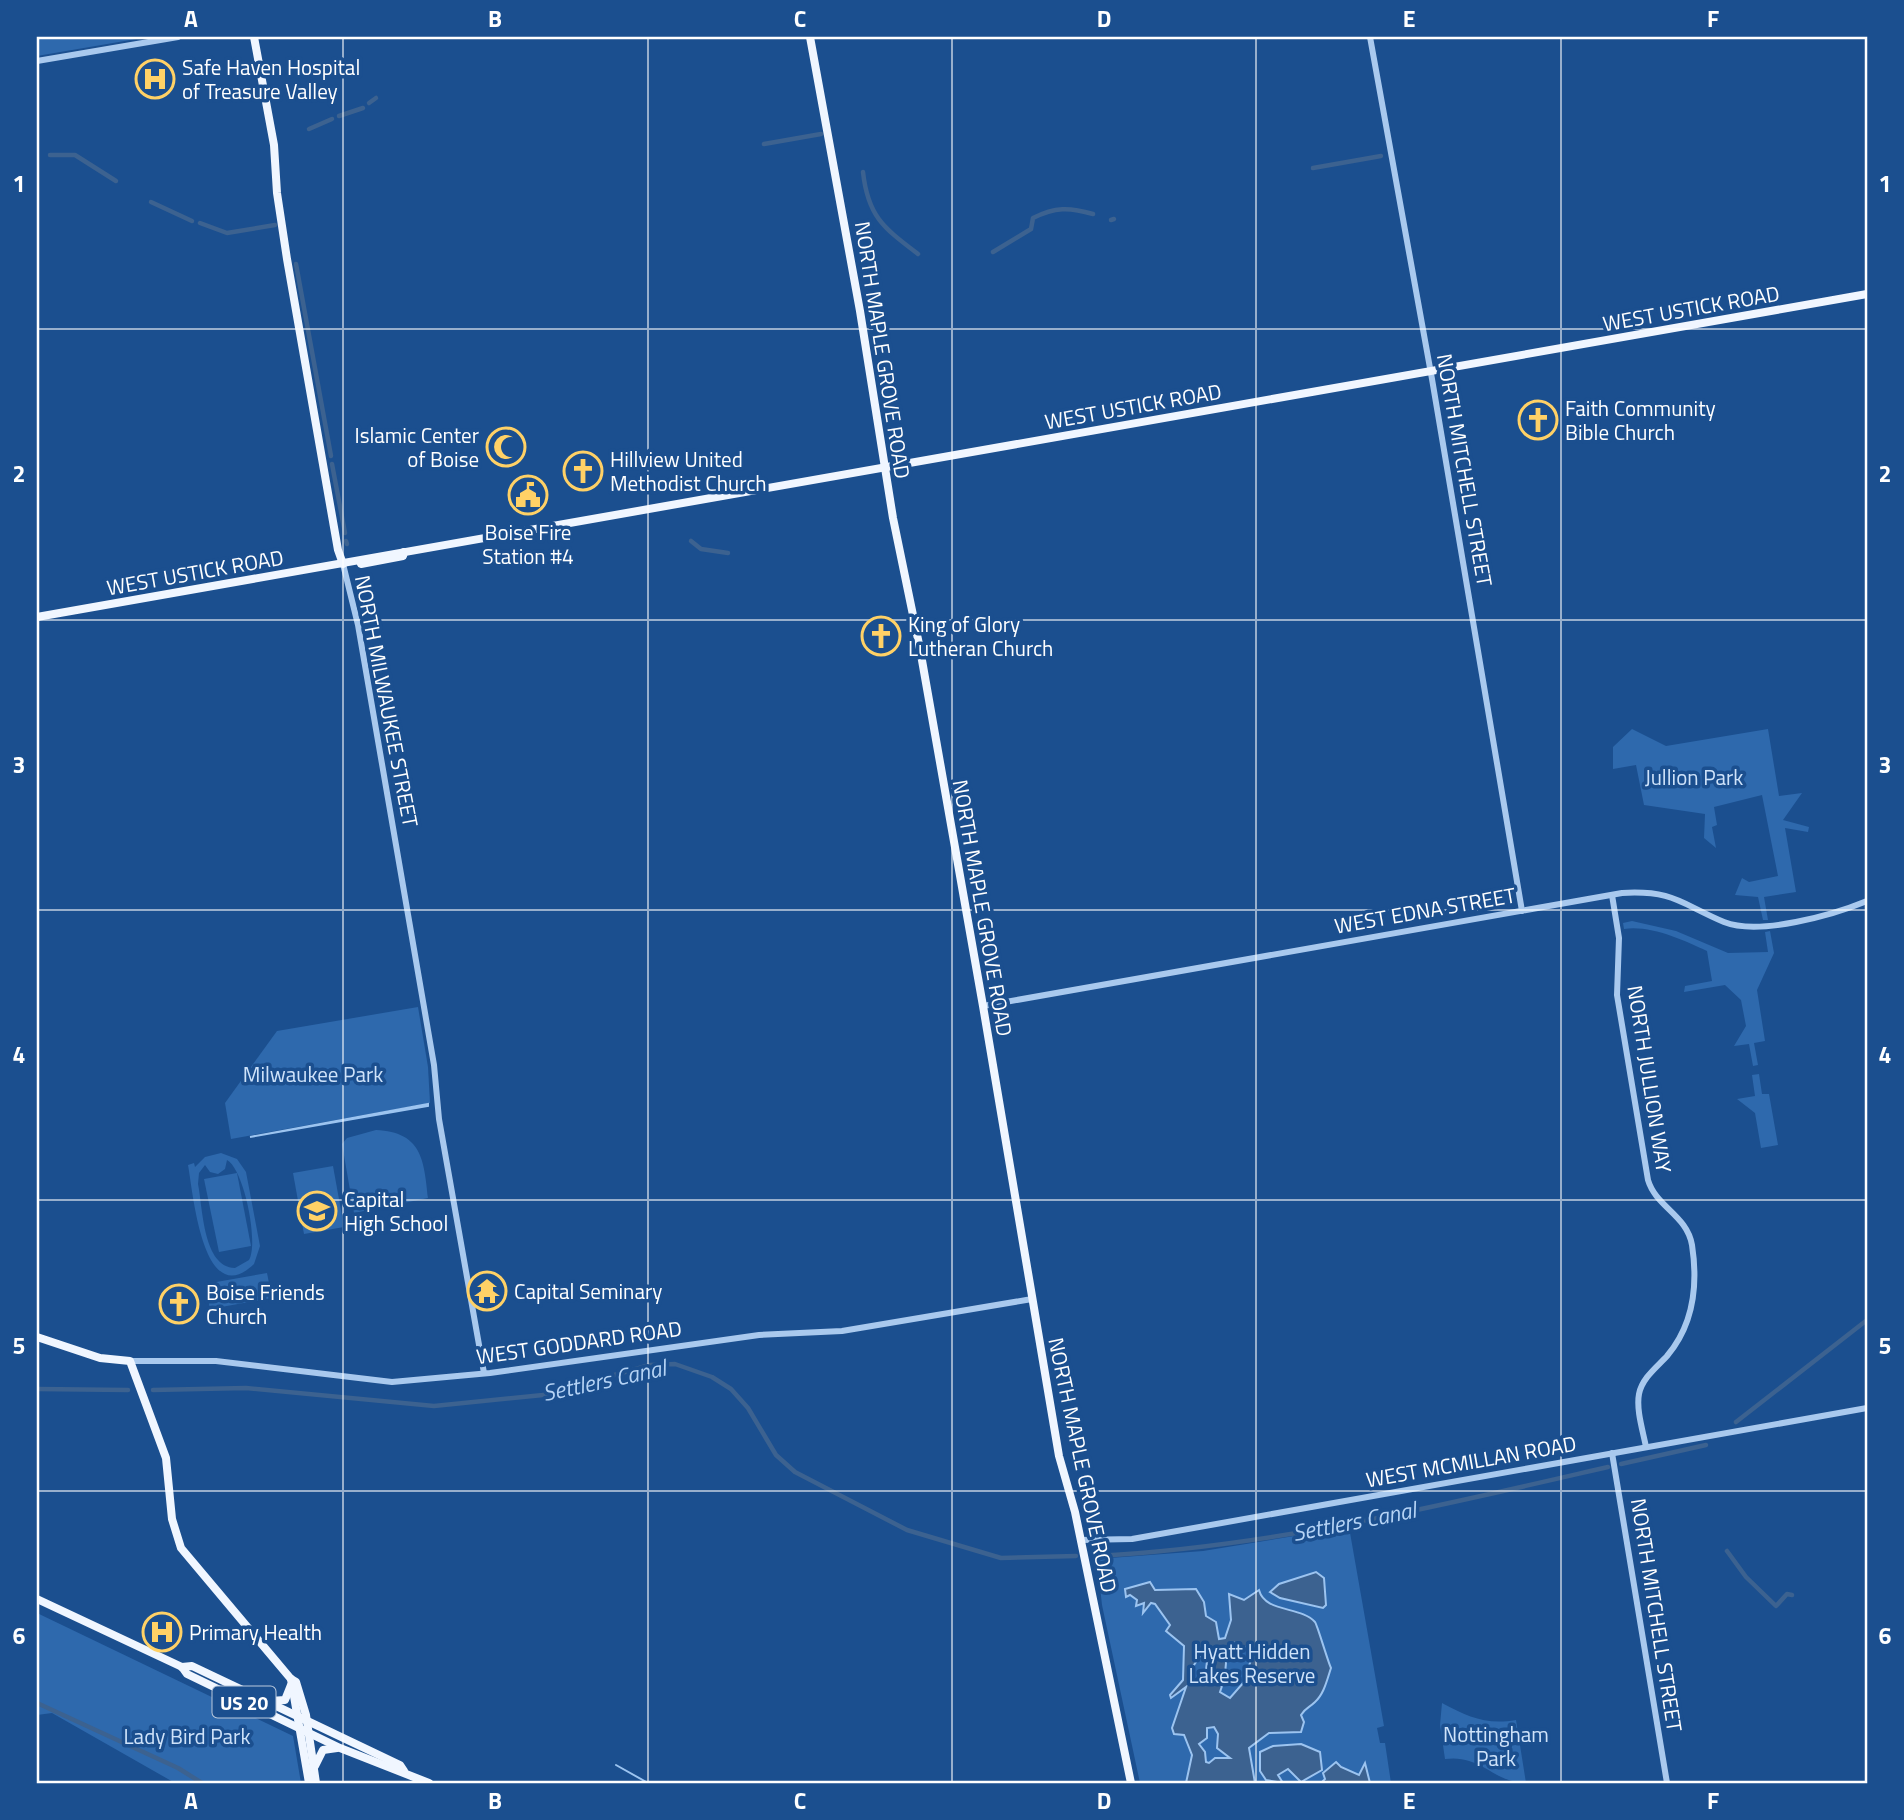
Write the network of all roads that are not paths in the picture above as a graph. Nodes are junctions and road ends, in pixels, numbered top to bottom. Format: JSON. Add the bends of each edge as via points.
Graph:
{"nodes":[{"id":1,"x":178,"y":37,"type":"edge"},
{"id":2,"x":254,"y":37,"type":"edge"},
{"id":3,"x":810,"y":37,"type":"edge"},
{"id":4,"x":1370,"y":37,"type":"edge"},
{"id":5,"x":37,"y":61,"type":"edge"},
{"id":6,"x":1867,"y":294,"type":"edge"},
{"id":7,"x":1430,"y":370,"type":"junction"},
{"id":8,"x":883,"y":466,"type":"junction"},
{"id":9,"x":343,"y":564,"type":"junction"},
{"id":10,"x":37,"y":618,"type":"edge"},
{"id":11,"x":1612,"y":895,"type":"junction"},
{"id":12,"x":1867,"y":901,"type":"edge"},
{"id":13,"x":1522,"y":911,"type":"junction"},
{"id":14,"x":983,"y":1006,"type":"junction"},
{"id":15,"x":1032,"y":1299,"type":"junction"},
{"id":16,"x":37,"y":1337,"type":"edge"},
{"id":17,"x":130,"y":1361,"type":"junction"},
{"id":18,"x":484,"y":1373,"type":"junction"},
{"id":19,"x":1867,"y":1408,"type":"edge"},
{"id":20,"x":1646,"y":1447,"type":"junction"},
{"id":21,"x":1612,"y":1453,"type":"junction"},
{"id":22,"x":1080,"y":1540,"type":"junction"},
{"id":23,"x":37,"y":1599,"type":"edge"},
{"id":24,"x":182,"y":1667,"type":"junction"},
{"id":25,"x":291,"y":1682,"type":"junction"},
{"id":26,"x":263,"y":1701,"type":"junction"},
{"id":27,"x":303,"y":1720,"type":"junction"},
{"id":28,"x":304,"y":1731,"type":"junction"},
{"id":29,"x":340,"y":1748,"type":"junction"},
{"id":30,"x":314,"y":1769,"type":"junction"},
{"id":31,"x":404,"y":1771,"type":"junction"},
{"id":32,"x":309,"y":1783,"type":"edge"},
{"id":33,"x":316,"y":1783,"type":"edge"},
{"id":34,"x":429,"y":1783,"type":"edge"},
{"id":35,"x":1131,"y":1783,"type":"edge"},
{"id":36,"x":1667,"y":1783,"type":"edge"}],
"edges":[{"from":1,"to":5,"type":"street"},
{"from":2,"to":9,"type":"main road","name":"NORTH MILWAUKEE STREET","via":[[274,145],[289,271]]},
{"from":3,"to":8,"type":"main road","name":"NORTH MAPLE GROVE ROAD"},
{"from":4,"to":7,"type":"street","name":"NORTH MITCHELL STREET"},
{"from":6,"to":7,"type":"main road","name":"WEST USTICK ROAD"},
{"from":7,"to":8,"type":"main road","name":"WEST USTICK ROAD"},
{"from":7,"to":13,"type":"street","name":"NORTH MITCHELL STREET"},
{"from":8,"to":9,"type":"main road","name":"WEST USTICK ROAD"},
{"from":8,"to":14,"type":"main road","name":"NORTH MAPLE GROVE ROAD"},
{"from":9,"to":10,"type":"main road","name":"WEST USTICK ROAD"},
{"from":9,"to":18,"type":"street","name":"NORTH MILWAUKEE STREET","via":[[360,636],[424,1003],[439,1119]]},
{"from":11,"to":12,"type":"street","name":"WEST EDNA STREET","via":[[1645,892],[1670,896],[1725,922],[1751,927],[1841,911]]},
{"from":11,"to":13,"type":"street","name":"WEST EDNA STREET"},
{"from":11,"to":20,"type":"street","name":"NORTH JULLION WAY","via":[[1619,938],[1617,995],[1648,1180],[1659,1199],[1686,1226],[1695,1267],[1693,1301],[1684,1328],[1639,1394]]},
{"from":13,"to":14,"type":"street","name":"WEST EDNA STREET"},
{"from":14,"to":15,"type":"main road","name":"NORTH MAPLE GROVE ROAD"},
{"from":15,"to":18,"type":"street","name":"WEST GODDARD ROAD","via":[[842,1331],[759,1335]]},
{"from":15,"to":22,"type":"main road","name":"NORTH MAPLE GROVE ROAD","via":[[1060,1467]]},
{"from":16,"to":17,"type":"main road","via":[[100,1358]]},
{"from":17,"to":18,"type":"street","name":"WEST GODDARD ROAD","via":[[216,1361],[392,1381]]},
{"from":17,"to":25,"type":"main road","via":[[168,1465],[172,1519],[181,1548]]},
{"from":19,"to":20,"type":"street","name":"WEST MCMILLAN ROAD"},
{"from":20,"to":21,"type":"street","name":"WEST MCMILLAN ROAD"},
{"from":21,"to":22,"type":"street","name":"WEST MCMILLAN ROAD","via":[[1132,1539]]},
{"from":21,"to":36,"type":"street","name":"NORTH MITCHELL STREET"},
{"from":22,"to":35,"type":"main road","name":"NORTH MAPLE GROVE ROAD"},
{"from":23,"to":24,"type":"main road","number":"US 20"},
{"from":24,"to":26,"type":"main road","number":"US 20","via":[[192,1666]]},
{"from":24,"to":28,"type":"main road","number":"US 20","via":[[187,1674]]},
{"from":25,"to":26,"type":"main road","via":[[285,1700]]},
{"from":25,"to":27,"type":"main road"},
{"from":26,"to":27,"type":"main road","number":"US 20"},
{"from":27,"to":28,"type":"main road"},
{"from":27,"to":31,"type":"main road","number":"US 20","via":[[400,1765]]},
{"from":28,"to":29,"type":"main road","number":"US 20"},
{"from":28,"to":30,"type":"main road"},
{"from":28,"to":32,"type":"main road"},
{"from":29,"to":30,"type":"main road","via":[[323,1750]]},
{"from":29,"to":31,"type":"main road","number":"US 20","via":[[396,1773]]},
{"from":30,"to":33,"type":"main road"},
{"from":31,"to":34,"type":"main road","number":"US 20"}]}
